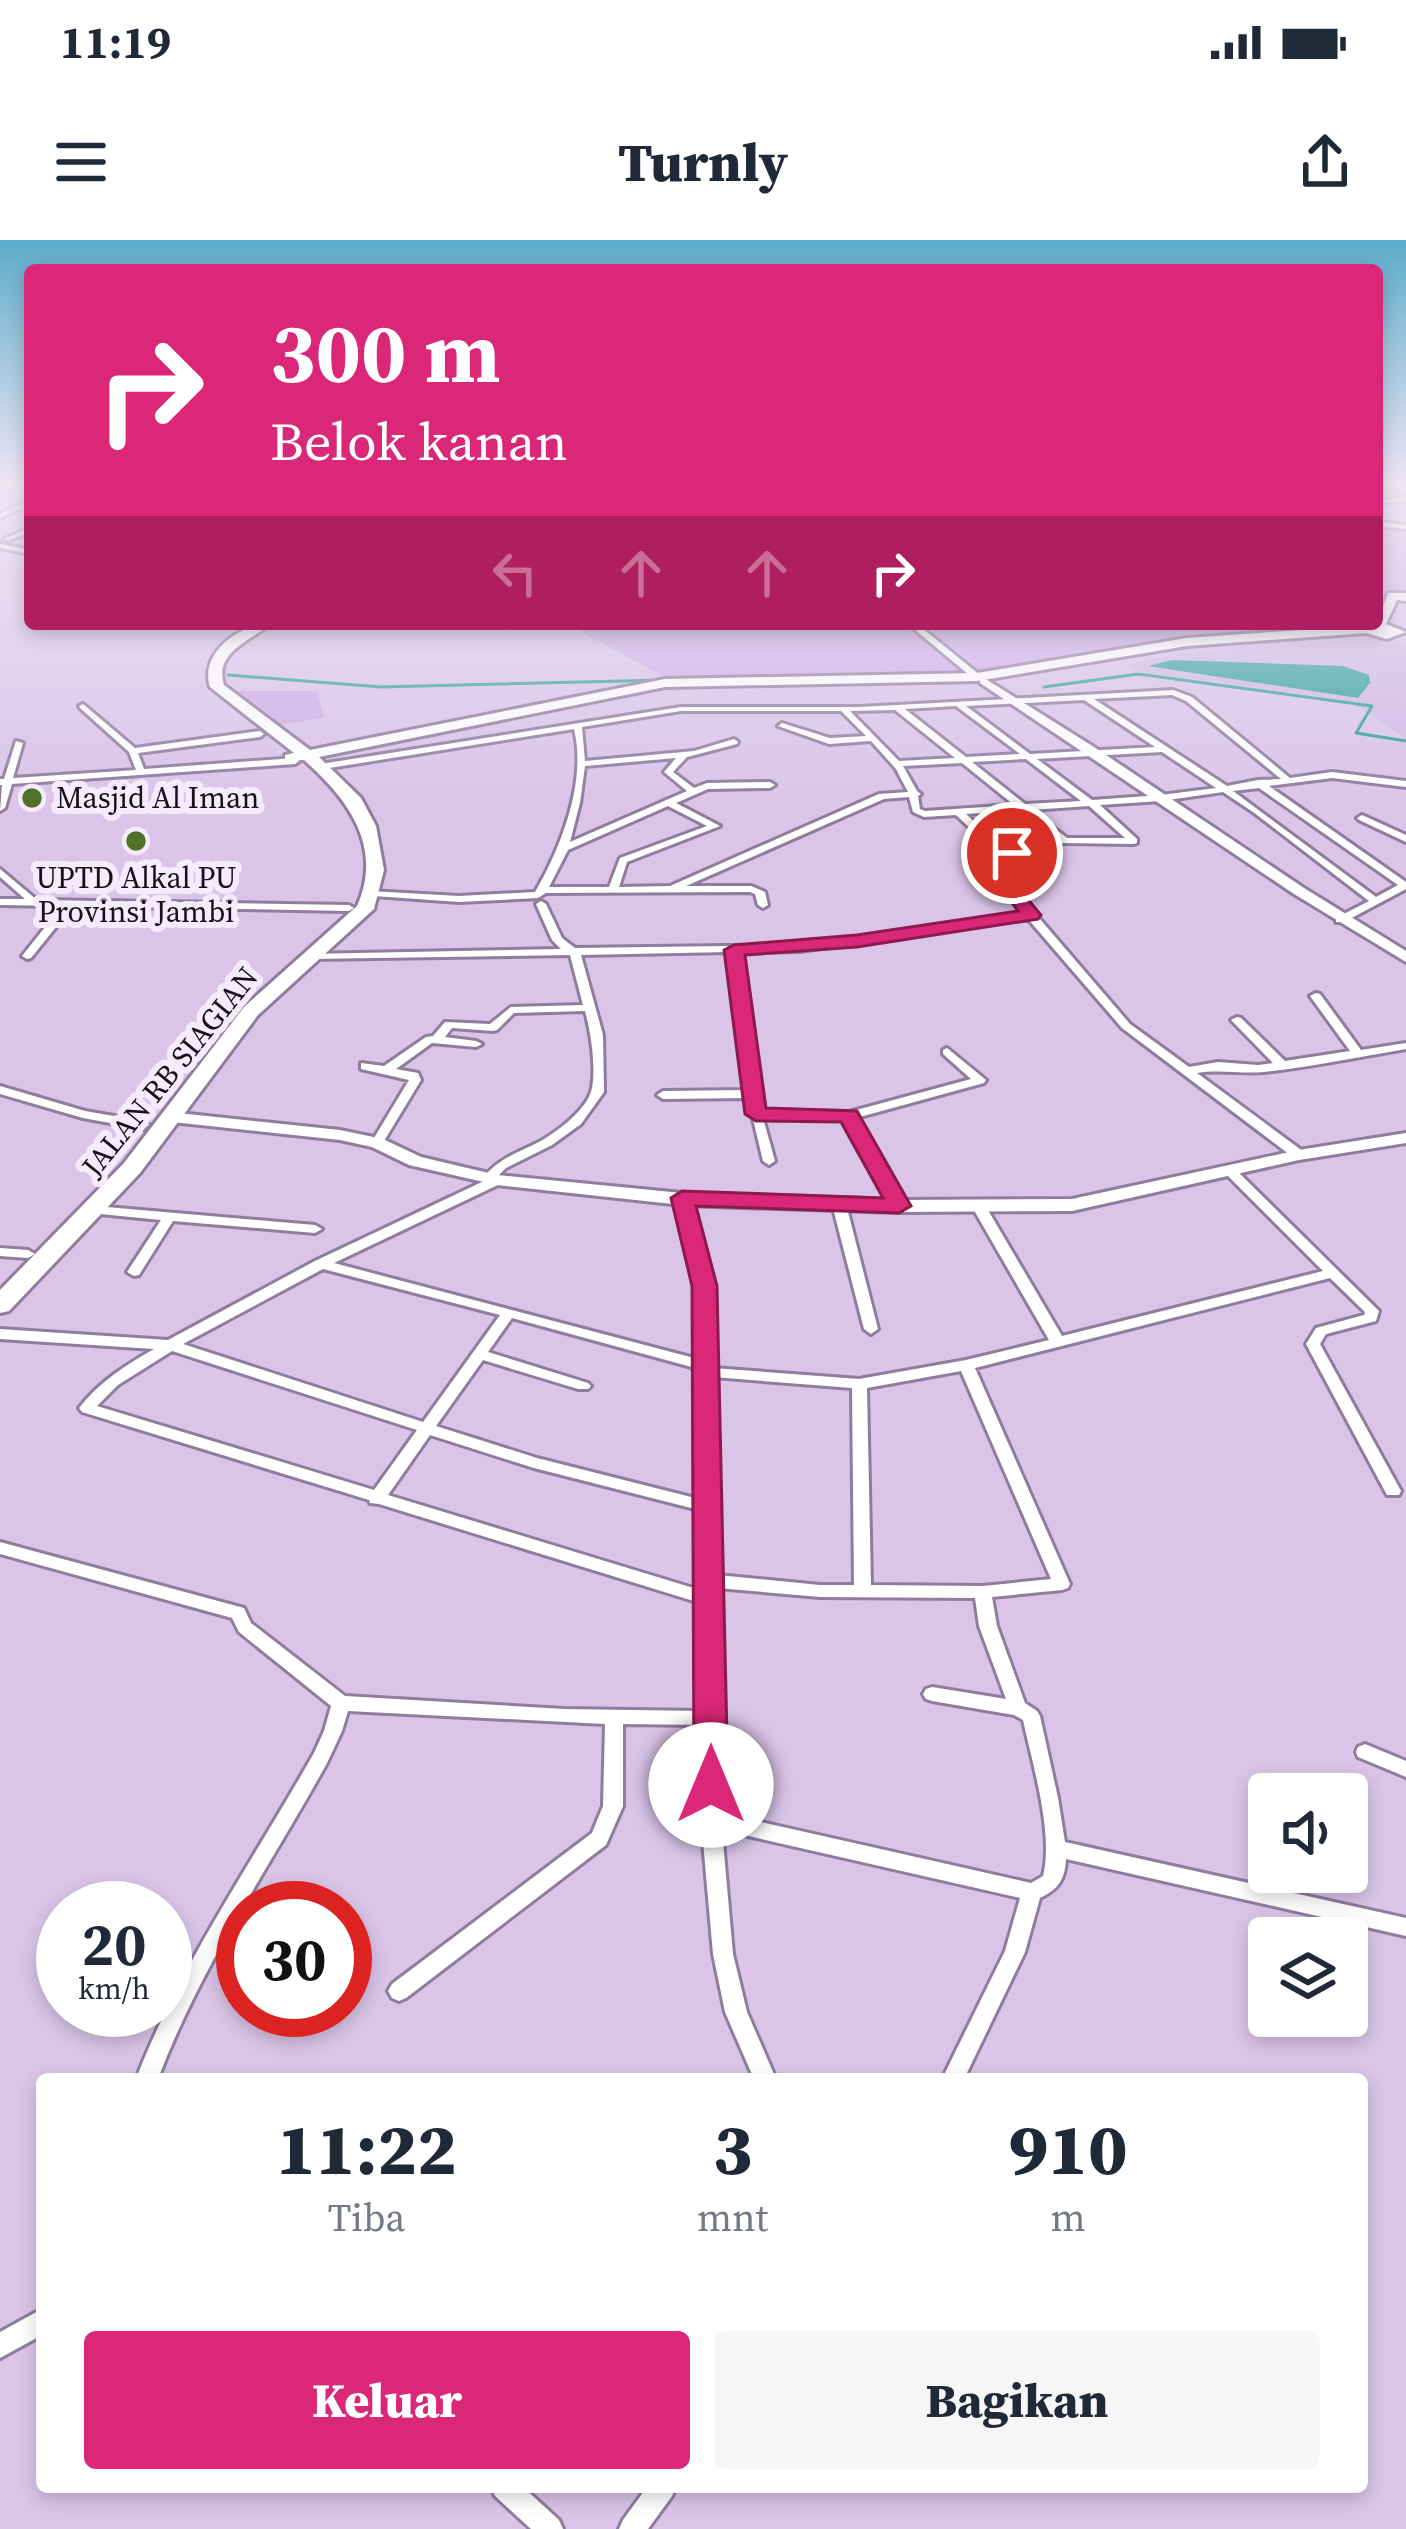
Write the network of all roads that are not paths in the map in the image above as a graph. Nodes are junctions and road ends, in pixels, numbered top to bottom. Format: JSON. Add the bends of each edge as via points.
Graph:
{"nodes":[{"id":1,"x":1403,"y":597,"type":"edge"},
{"id":2,"x":1383,"y":621,"type":"edge"},
{"id":3,"x":243,"y":630,"type":"edge"},
{"id":4,"x":252,"y":630,"type":"edge"},
{"id":5,"x":920,"y":630,"type":"edge"},
{"id":6,"x":1375,"y":630,"type":"edge"},
{"id":7,"x":1383,"y":630,"type":"edge"},
{"id":8,"x":232,"y":641,"type":"junction"},
{"id":9,"x":981,"y":679,"type":"junction"},
{"id":10,"x":1087,"y":698,"type":"junction"},
{"id":11,"x":1018,"y":701,"type":"junction"},
{"id":12,"x":957,"y":704,"type":"junction"},
{"id":13,"x":83,"y":706,"type":"dead end"},
{"id":14,"x":897,"y":707,"type":"junction"},
{"id":15,"x":843,"y":709,"type":"junction"},
{"id":16,"x":577,"y":725,"type":"junction"},
{"id":17,"x":782,"y":726,"type":"dead end"},
{"id":18,"x":260,"y":734,"type":"junction"},
{"id":19,"x":871,"y":738,"type":"junction"},
{"id":20,"x":734,"y":742,"type":"dead end"},
{"id":21,"x":19,"y":743,"type":"dead end"},
{"id":22,"x":1162,"y":749,"type":"junction"},
{"id":23,"x":133,"y":751,"type":"junction"},
{"id":24,"x":1099,"y":753,"type":"junction"},
{"id":25,"x":684,"y":755,"type":"junction"},
{"id":26,"x":1031,"y":758,"type":"junction"},
{"id":27,"x":962,"y":760,"type":"junction"},
{"id":28,"x":303,"y":761,"type":"junction"},
{"id":29,"x":582,"y":764,"type":"junction"},
{"id":30,"x":896,"y":764,"type":"junction"},
{"id":31,"x":141,"y":772,"type":"junction"},
{"id":32,"x":1286,"y":779,"type":"junction"},
{"id":33,"x":5,"y":781,"type":"edge"},
{"id":34,"x":1258,"y":783,"type":"junction"},
{"id":35,"x":770,"y":784,"type":"dead end"},
{"id":36,"x":1406,"y":784,"type":"edge"},
{"id":37,"x":1223,"y":788,"type":"junction"},
{"id":38,"x":692,"y":791,"type":"junction"},
{"id":39,"x":916,"y":794,"type":"junction"},
{"id":40,"x":1161,"y":798,"type":"junction"},
{"id":41,"x":667,"y":802,"type":"junction"},
{"id":42,"x":1091,"y":803,"type":"junction"},
{"id":43,"x":351,"y":807,"type":"junction"},
{"id":44,"x":0,"y":808,"type":"edge"},
{"id":45,"x":1026,"y":808,"type":"junction"},
{"id":46,"x":959,"y":812,"type":"junction"},
{"id":47,"x":1361,"y":818,"type":"dead end"},
{"id":48,"x":1406,"y":839,"type":"edge"},
{"id":49,"x":564,"y":848,"type":"junction"},
{"id":50,"x":0,"y":872,"type":"edge"},
{"id":51,"x":1406,"y":885,"type":"edge"},
{"id":52,"x":612,"y":891,"type":"junction"},
{"id":53,"x":666,"y":892,"type":"junction"},
{"id":54,"x":374,"y":893,"type":"junction"},
{"id":55,"x":542,"y":897,"type":"junction"},
{"id":56,"x":32,"y":900,"type":"junction"},
{"id":57,"x":1374,"y":900,"type":"junction"},
{"id":58,"x":0,"y":902,"type":"edge"},
{"id":59,"x":71,"y":902,"type":"junction"},
{"id":60,"x":763,"y":905,"type":"dead end"},
{"id":61,"x":349,"y":908,"type":"junction"},
{"id":62,"x":1031,"y":915,"type":"junction"},
{"id":63,"x":1340,"y":920,"type":"junction"},
{"id":64,"x":734,"y":950,"type":"junction"},
{"id":65,"x":575,"y":954,"type":"junction"},
{"id":66,"x":28,"y":956,"type":"dead end"},
{"id":67,"x":310,"y":956,"type":"junction"},
{"id":68,"x":1406,"y":957,"type":"edge"},
{"id":69,"x":1316,"y":996,"type":"dead end"},
{"id":70,"x":589,"y":1008,"type":"junction"},
{"id":71,"x":1237,"y":1020,"type":"dead end"},
{"id":72,"x":437,"y":1039,"type":"junction"},
{"id":73,"x":476,"y":1044,"type":"dead end"},
{"id":74,"x":1406,"y":1046,"type":"edge"},
{"id":75,"x":947,"y":1052,"type":"dead end"},
{"id":76,"x":1358,"y":1054,"type":"junction"},
{"id":77,"x":365,"y":1066,"type":"dead end"},
{"id":78,"x":1283,"y":1066,"type":"junction"},
{"id":79,"x":387,"y":1070,"type":"junction"},
{"id":80,"x":1187,"y":1072,"type":"junction"},
{"id":81,"x":0,"y":1090,"type":"edge"},
{"id":82,"x":754,"y":1094,"type":"junction"},
{"id":83,"x":664,"y":1095,"type":"dead end"},
{"id":84,"x":756,"y":1114,"type":"junction"},
{"id":85,"x":849,"y":1116,"type":"junction"},
{"id":86,"x":169,"y":1117,"type":"junction"},
{"id":87,"x":143,"y":1124,"type":"junction"},
{"id":88,"x":1406,"y":1138,"type":"edge"},
{"id":89,"x":377,"y":1143,"type":"junction"},
{"id":90,"x":1300,"y":1155,"type":"junction"},
{"id":91,"x":769,"y":1161,"type":"dead end"},
{"id":92,"x":1229,"y":1171,"type":"junction"},
{"id":93,"x":493,"y":1179,"type":"junction"},
{"id":94,"x":682,"y":1198,"type":"junction"},
{"id":95,"x":839,"y":1204,"type":"junction"},
{"id":96,"x":978,"y":1205,"type":"junction"},
{"id":97,"x":899,"y":1206,"type":"junction"},
{"id":98,"x":95,"y":1210,"type":"junction"},
{"id":99,"x":167,"y":1220,"type":"junction"},
{"id":100,"x":315,"y":1229,"type":"dead end"},
{"id":101,"x":0,"y":1252,"type":"edge"},
{"id":102,"x":28,"y":1254,"type":"junction"},
{"id":103,"x":320,"y":1264,"type":"junction"},
{"id":104,"x":134,"y":1272,"type":"dead end"},
{"id":105,"x":1332,"y":1273,"type":"junction"},
{"id":106,"x":0,"y":1282,"type":"edge"},
{"id":107,"x":0,"y":1304,"type":"edge"},
{"id":108,"x":509,"y":1313,"type":"junction"},
{"id":109,"x":872,"y":1328,"type":"dead end"},
{"id":110,"x":0,"y":1334,"type":"edge"},
{"id":111,"x":1058,"y":1342,"type":"junction"},
{"id":112,"x":170,"y":1346,"type":"junction"},
{"id":113,"x":478,"y":1354,"type":"junction"},
{"id":114,"x":966,"y":1365,"type":"junction"},
{"id":115,"x":706,"y":1369,"type":"junction"},
{"id":116,"x":859,"y":1384,"type":"junction"},
{"id":117,"x":583,"y":1386,"type":"dead end"},
{"id":118,"x":424,"y":1430,"type":"junction"},
{"id":119,"x":1394,"y":1491,"type":"dead end"},
{"id":120,"x":376,"y":1499,"type":"junction"},
{"id":121,"x":709,"y":1507,"type":"junction"},
{"id":122,"x":0,"y":1548,"type":"edge"},
{"id":123,"x":711,"y":1590,"type":"junction"},
{"id":124,"x":863,"y":1590,"type":"junction"},
{"id":125,"x":983,"y":1592,"type":"junction"},
{"id":126,"x":932,"y":1694,"type":"dead end"},
{"id":127,"x":341,"y":1702,"type":"junction"},
{"id":128,"x":1018,"y":1708,"type":"junction"},
{"id":129,"x":614,"y":1717,"type":"junction"},
{"id":130,"x":711,"y":1718,"type":"junction"},
{"id":131,"x":1365,"y":1752,"type":"dead end"},
{"id":132,"x":1406,"y":1769,"type":"edge"},
{"id":133,"x":711,"y":1819,"type":"junction"},
{"id":134,"x":1056,"y":1848,"type":"junction"},
{"id":135,"x":1032,"y":1892,"type":"junction"},
{"id":136,"x":1406,"y":1927,"type":"edge"},
{"id":137,"x":399,"y":1990,"type":"dead end"},
{"id":138,"x":150,"y":2073,"type":"edge"},
{"id":139,"x":762,"y":2073,"type":"edge"},
{"id":140,"x":956,"y":2073,"type":"edge"},
{"id":141,"x":36,"y":2325,"type":"edge"},
{"id":142,"x":0,"y":2346,"type":"edge"},
{"id":143,"x":510,"y":2493,"type":"edge"},
{"id":144,"x":659,"y":2493,"type":"edge"},
{"id":145,"x":550,"y":2529,"type":"edge"},
{"id":146,"x":632,"y":2529,"type":"edge"}],
"edges":[{"from":1,"to":2,"type":"highway"},
{"from":1,"to":7,"type":"highway","via":[[1396,629]]},
{"from":3,"to":8,"type":"highway"},
{"from":4,"to":8,"type":"highway"},
{"from":5,"to":9,"type":"street"},
{"from":6,"to":9,"type":"highway"},
{"from":8,"to":18,"type":"highway","via":[[200,665],[197,679]]},
{"from":8,"to":28,"type":"highway","via":[[213,664],[217,687]]},
{"from":9,"to":11,"type":"street"},
{"from":9,"to":28,"type":"highway","via":[[680,686]]},
{"from":10,"to":11,"type":"street"},
{"from":10,"to":22,"type":"street"},
{"from":10,"to":32,"type":"street","via":[[1182,694]]},
{"from":11,"to":12,"type":"street"},
{"from":11,"to":24,"type":"street"},
{"from":12,"to":14,"type":"street"},
{"from":12,"to":26,"type":"street"},
{"from":13,"to":23,"type":"street"},
{"from":14,"to":15,"type":"street"},
{"from":14,"to":27,"type":"street"},
{"from":15,"to":16,"type":"street","via":[[681,709]]},
{"from":15,"to":19,"type":"street"},
{"from":16,"to":28,"type":"street"},
{"from":16,"to":29,"type":"street"},
{"from":17,"to":19,"type":"street","via":[[832,741]]},
{"from":18,"to":23,"type":"street"},
{"from":18,"to":28,"type":"highway"},
{"from":19,"to":30,"type":"street"},
{"from":20,"to":25,"type":"street"},
{"from":21,"to":33,"type":"street"},
{"from":22,"to":24,"type":"street"},
{"from":22,"to":37,"type":"street"},
{"from":23,"to":31,"type":"street"},
{"from":24,"to":26,"type":"street"},
{"from":24,"to":40,"type":"street"},
{"from":25,"to":29,"type":"street"},
{"from":25,"to":38,"type":"street","via":[[668,772]]},
{"from":26,"to":27,"type":"street"},
{"from":26,"to":42,"type":"street"},
{"from":27,"to":30,"type":"street"},
{"from":27,"to":45,"type":"street"},
{"from":28,"to":31,"type":"street"},
{"from":28,"to":43,"type":"highway"},
{"from":29,"to":49,"type":"street"},
{"from":30,"to":39,"type":"street"},
{"from":31,"to":33,"type":"street"},
{"from":32,"to":34,"type":"street"},
{"from":32,"to":36,"type":"street","via":[[1349,774]]},
{"from":33,"to":44,"type":"street"},
{"from":34,"to":37,"type":"street"},
{"from":34,"to":51,"type":"street"},
{"from":35,"to":38,"type":"street"},
{"from":37,"to":40,"type":"street"},
{"from":37,"to":57,"type":"street"},
{"from":38,"to":41,"type":"street"},
{"from":39,"to":46,"type":"street","via":[[921,814]]},
{"from":39,"to":53,"type":"street","via":[[882,796]]},
{"from":40,"to":42,"type":"street"},
{"from":40,"to":63,"type":"street"},
{"from":41,"to":49,"type":"street"},
{"from":41,"to":52,"type":"street","via":[[715,826],[623,860]]},
{"from":42,"to":45,"type":"street"},
{"from":42,"to":45,"type":"street","via":[[1137,839],[1065,841]]},
{"from":43,"to":54,"type":"highway","via":[[377,874]]},
{"from":43,"to":61,"type":"highway","via":[[363,884]]},
{"from":45,"to":46,"type":"street"},
{"from":46,"to":62,"type":"street","via":[[1021,861],[1016,896]]},
{"from":47,"to":48,"type":"street"},
{"from":49,"to":55,"type":"street"},
{"from":50,"to":56,"type":"street"},
{"from":51,"to":57,"type":"street"},
{"from":52,"to":53,"type":"street"},
{"from":52,"to":55,"type":"street"},
{"from":53,"to":60,"type":"street","via":[[754,889]]},
{"from":54,"to":55,"type":"street"},
{"from":54,"to":67,"type":"highway","name":"JALAN RB SIAGIAN"},
{"from":55,"to":65,"type":"street","via":[[556,940]]},
{"from":56,"to":58,"type":"street"},
{"from":56,"to":59,"type":"street"},
{"from":57,"to":63,"type":"street"},
{"from":59,"to":61,"type":"street"},
{"from":59,"to":66,"type":"street"},
{"from":61,"to":87,"type":"highway","name":"JALAN RB SIAGIAN","via":[[217,1028]]},
{"from":62,"to":64,"type":"street"},
{"from":62,"to":80,"type":"street","via":[[1126,1026]]},
{"from":63,"to":68,"type":"street"},
{"from":64,"to":65,"type":"street"},
{"from":64,"to":82,"type":"street"},
{"from":65,"to":67,"type":"street"},
{"from":65,"to":70,"type":"street"},
{"from":67,"to":86,"type":"highway","name":"JALAN RB SIAGIAN","via":[[251,1011]]},
{"from":69,"to":76,"type":"street"},
{"from":70,"to":72,"type":"street","via":[[511,1010],[493,1028],[449,1024]]},
{"from":70,"to":93,"type":"street","via":[[598,1092],[577,1121],[501,1166]]},
{"from":71,"to":78,"type":"street"},
{"from":72,"to":73,"type":"street"},
{"from":72,"to":79,"type":"street"},
{"from":74,"to":76,"type":"street"},
{"from":75,"to":85,"type":"street","via":[[980,1080]]},
{"from":76,"to":78,"type":"street"},
{"from":77,"to":79,"type":"street"},
{"from":78,"to":80,"type":"street"},
{"from":79,"to":89,"type":"street","via":[[416,1080]]},
{"from":80,"to":90,"type":"street"},
{"from":81,"to":87,"type":"street"},
{"from":82,"to":83,"type":"street"},
{"from":82,"to":84,"type":"street"},
{"from":84,"to":85,"type":"street"},
{"from":84,"to":91,"type":"street"},
{"from":85,"to":97,"type":"street"},
{"from":86,"to":89,"type":"street"},
{"from":86,"to":98,"type":"highway","name":"JALAN RB SIAGIAN"},
{"from":87,"to":102,"type":"highway","name":"JALAN RB SIAGIAN","via":[[115,1165]]},
{"from":88,"to":90,"type":"street"},
{"from":89,"to":93,"type":"street"},
{"from":90,"to":92,"type":"street"},
{"from":92,"to":96,"type":"street","via":[[1072,1205]]},
{"from":92,"to":105,"type":"street"},
{"from":93,"to":94,"type":"street"},
{"from":93,"to":103,"type":"street"},
{"from":94,"to":95,"type":"street"},
{"from":94,"to":115,"type":"street","via":[[705,1286]]},
{"from":95,"to":97,"type":"street"},
{"from":95,"to":109,"type":"street"},
{"from":96,"to":97,"type":"street"},
{"from":96,"to":111,"type":"street"},
{"from":98,"to":99,"type":"street"},
{"from":98,"to":107,"type":"highway","name":"JALAN RB SIAGIAN"},
{"from":99,"to":100,"type":"street"},
{"from":99,"to":104,"type":"street"},
{"from":101,"to":102,"type":"street"},
{"from":102,"to":106,"type":"highway","name":"JALAN RB SIAGIAN"},
{"from":103,"to":108,"type":"street"},
{"from":103,"to":112,"type":"street"},
{"from":105,"to":111,"type":"street"},
{"from":105,"to":119,"type":"street","via":[[1373,1315],[1322,1331],[1315,1354]]},
{"from":108,"to":113,"type":"street"},
{"from":108,"to":115,"type":"street"},
{"from":110,"to":112,"type":"street"},
{"from":111,"to":114,"type":"street"},
{"from":112,"to":118,"type":"street"},
{"from":112,"to":120,"type":"street","via":[[86,1408]]},
{"from":113,"to":117,"type":"street"},
{"from":113,"to":118,"type":"street"},
{"from":114,"to":116,"type":"street"},
{"from":114,"to":125,"type":"street","via":[[1062,1584]]},
{"from":115,"to":116,"type":"street"},
{"from":115,"to":121,"type":"street"},
{"from":116,"to":124,"type":"street"},
{"from":118,"to":120,"type":"street"},
{"from":118,"to":121,"type":"street"},
{"from":120,"to":123,"type":"street"},
{"from":121,"to":123,"type":"street"},
{"from":122,"to":127,"type":"street","via":[[238,1613],[245,1627]]},
{"from":123,"to":124,"type":"street"},
{"from":123,"to":130,"type":"street"},
{"from":124,"to":125,"type":"street"},
{"from":125,"to":128,"type":"street"},
{"from":126,"to":128,"type":"street"},
{"from":127,"to":129,"type":"street"},
{"from":127,"to":138,"type":"street","via":[[309,1778]]},
{"from":128,"to":134,"type":"street","via":[[1031,1717]]},
{"from":129,"to":130,"type":"street"},
{"from":129,"to":137,"type":"street","via":[[613,1806],[598,1839]]},
{"from":130,"to":133,"type":"street"},
{"from":131,"to":132,"type":"street"},
{"from":133,"to":135,"type":"street"},
{"from":133,"to":139,"type":"street","via":[[723,1954]]},
{"from":134,"to":135,"type":"street","via":[[1052,1882]]},
{"from":134,"to":136,"type":"street"},
{"from":135,"to":140,"type":"street","via":[[1015,1952]]},
{"from":141,"to":142,"type":"street"},
{"from":143,"to":145,"type":"street"},
{"from":144,"to":146,"type":"street"}]}
